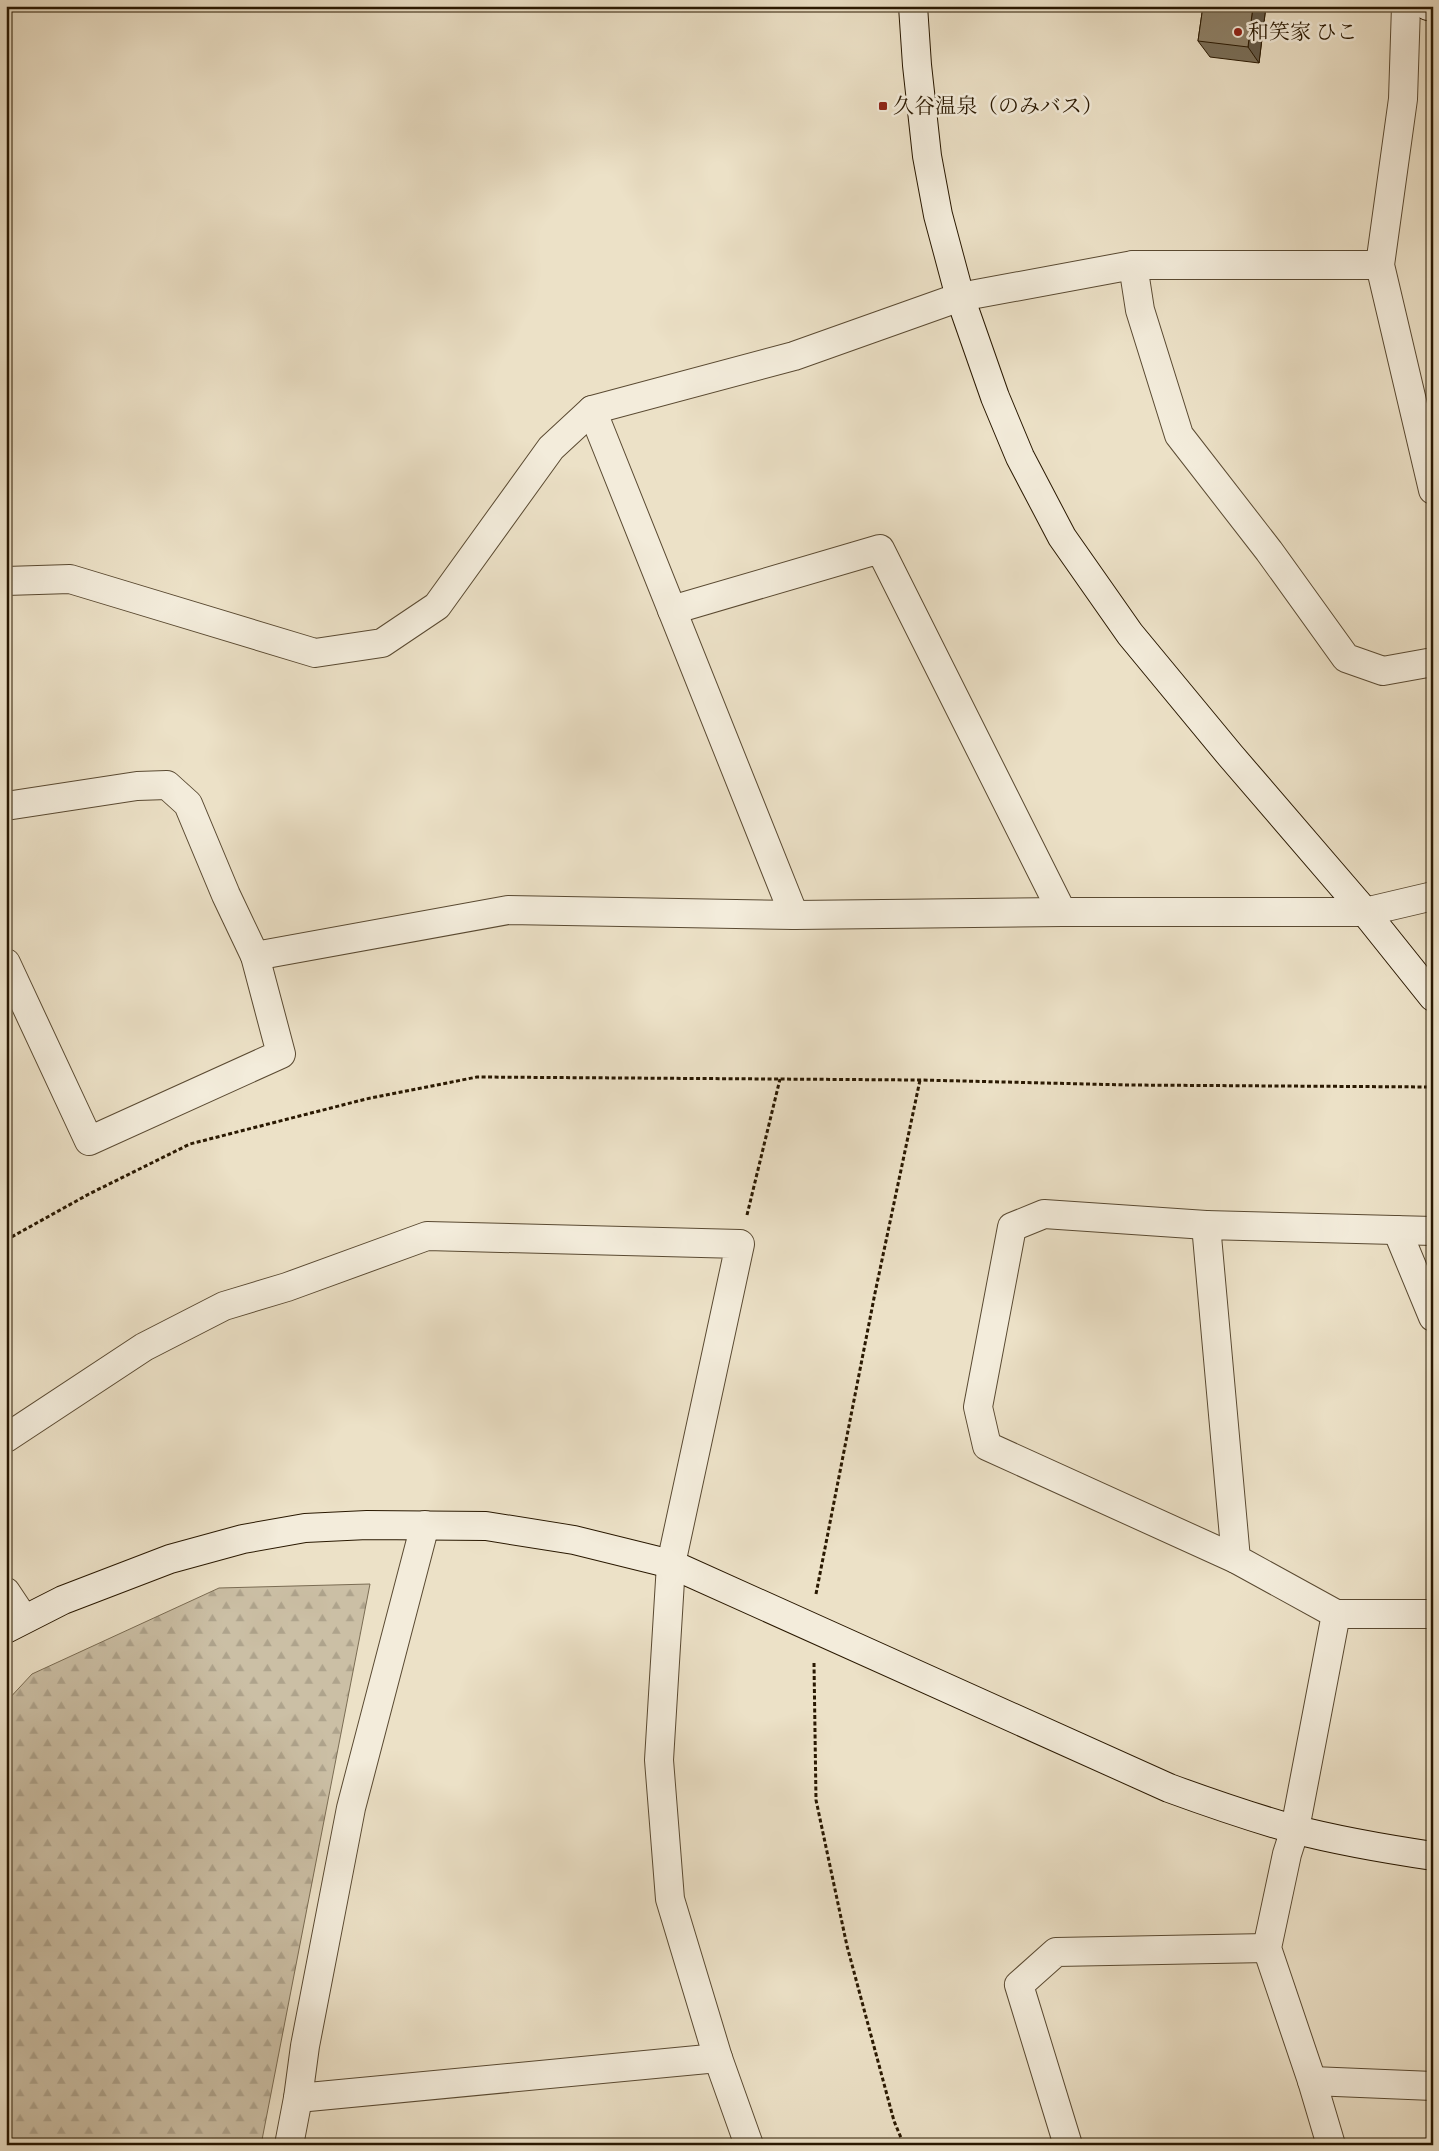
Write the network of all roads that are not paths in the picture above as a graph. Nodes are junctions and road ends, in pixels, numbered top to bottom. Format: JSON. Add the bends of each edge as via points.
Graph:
{"nodes":[{"id":1,"x":913,"y":6,"type":"edge"},
{"id":2,"x":1406,"y":6,"type":"edge"},
{"id":3,"x":1428,"y":6,"type":"edge"},
{"id":4,"x":1433,"y":7,"type":"edge"},
{"id":5,"x":1133,"y":265,"type":"junction"},
{"id":6,"x":1380,"y":265,"type":"junction"},
{"id":7,"x":960,"y":297,"type":"junction"},
{"id":8,"x":592,"y":410,"type":"junction"},
{"id":9,"x":1433,"y":490,"type":"edge"},
{"id":10,"x":6,"y":581,"type":"edge"},
{"id":11,"x":672,"y":610,"type":"junction"},
{"id":12,"x":1433,"y":662,"type":"edge"},
{"id":13,"x":6,"y":806,"type":"edge"},
{"id":14,"x":1433,"y":896,"type":"edge"},
{"id":15,"x":1062,"y":912,"type":"junction"},
{"id":16,"x":1365,"y":912,"type":"junction"},
{"id":17,"x":794,"y":915,"type":"junction"},
{"id":18,"x":255,"y":956,"type":"junction"},
{"id":19,"x":6,"y":963,"type":"edge"},
{"id":20,"x":1433,"y":997,"type":"edge"},
{"id":21,"x":1206,"y":1225,"type":"junction"},
{"id":22,"x":1397,"y":1230,"type":"junction"},
{"id":23,"x":1433,"y":1231,"type":"edge"},
{"id":24,"x":1433,"y":1317,"type":"edge"},
{"id":25,"x":6,"y":1438,"type":"edge"},
{"id":26,"x":425,"y":1525,"type":"junction"},
{"id":27,"x":1236,"y":1559,"type":"junction"},
{"id":28,"x":671,"y":1564,"type":"junction"},
{"id":29,"x":6,"y":1592,"type":"edge"},
{"id":30,"x":1336,"y":1614,"type":"junction"},
{"id":31,"x":1433,"y":1614,"type":"edge"},
{"id":32,"x":15,"y":1624,"type":"edge"},
{"id":33,"x":1295,"y":1830,"type":"junction"},
{"id":34,"x":1433,"y":1856,"type":"edge"},
{"id":35,"x":1267,"y":1948,"type":"junction"},
{"id":36,"x":718,"y":2058,"type":"junction"},
{"id":37,"x":1312,"y":2082,"type":"junction"},
{"id":38,"x":1433,"y":2086,"type":"edge"},
{"id":39,"x":298,"y":2098,"type":"junction"},
{"id":40,"x":289,"y":2145,"type":"edge"},
{"id":41,"x":749,"y":2145,"type":"edge"},
{"id":42,"x":1068,"y":2145,"type":"edge"},
{"id":43,"x":1331,"y":2145,"type":"edge"}],
"edges":[{"from":1,"to":7,"type":"street","via":[[927,156],[938,215]]},
{"from":2,"to":6,"type":"street","via":[[1403,99]]},
{"from":3,"to":4,"type":"street"},
{"from":5,"to":6,"type":"street"},
{"from":5,"to":7,"type":"street"},
{"from":5,"to":12,"type":"street","via":[[1140,310],[1179,435],[1269,551],[1346,658],[1383,671]]},
{"from":6,"to":9,"type":"street"},
{"from":7,"to":8,"type":"street","via":[[794,356]]},
{"from":7,"to":16,"type":"street","via":[[1020,457],[1062,537],[1130,634]]},
{"from":8,"to":10,"type":"street","via":[[551,448],[437,606],[382,643],[316,653],[70,579]]},
{"from":8,"to":11,"type":"street"},
{"from":11,"to":15,"type":"street","via":[[880,550]]},
{"from":11,"to":17,"type":"street"},
{"from":13,"to":18,"type":"street","via":[[137,786],[167,785],[188,804]]},
{"from":14,"to":16,"type":"street"},
{"from":15,"to":16,"type":"street"},
{"from":15,"to":17,"type":"street"},
{"from":16,"to":20,"type":"street"},
{"from":17,"to":18,"type":"street","via":[[508,910]]},
{"from":18,"to":19,"type":"street","via":[[281,1054],[89,1141]]},
{"from":21,"to":22,"type":"street"},
{"from":21,"to":27,"type":"street"},
{"from":21,"to":27,"type":"street","via":[[1044,1214],[1012,1227],[978,1407],[988,1446]]},
{"from":22,"to":23,"type":"street"},
{"from":22,"to":24,"type":"street"},
{"from":25,"to":28,"type":"street","via":[[144,1346],[224,1306],[287,1287],[427,1236],[740,1244]]},
{"from":26,"to":28,"type":"street","via":[[486,1526],[574,1540]]},
{"from":26,"to":32,"type":"street","via":[[305,1528],[242,1539],[170,1559],[64,1600]]},
{"from":26,"to":39,"type":"street","via":[[351,1808],[304,2046]]},
{"from":27,"to":30,"type":"street"},
{"from":28,"to":33,"type":"street","via":[[1169,1788]]},
{"from":28,"to":36,"type":"street","via":[[659,1760],[670,1899]]},
{"from":29,"to":32,"type":"street"},
{"from":30,"to":31,"type":"street"},
{"from":30,"to":33,"type":"street"},
{"from":33,"to":34,"type":"street"},
{"from":33,"to":35,"type":"street"},
{"from":35,"to":37,"type":"street"},
{"from":35,"to":42,"type":"street","via":[[1056,1952],[1019,1985]]},
{"from":36,"to":39,"type":"street"},
{"from":36,"to":41,"type":"street"},
{"from":37,"to":38,"type":"street"},
{"from":37,"to":43,"type":"street"},
{"from":39,"to":40,"type":"street"}]}
